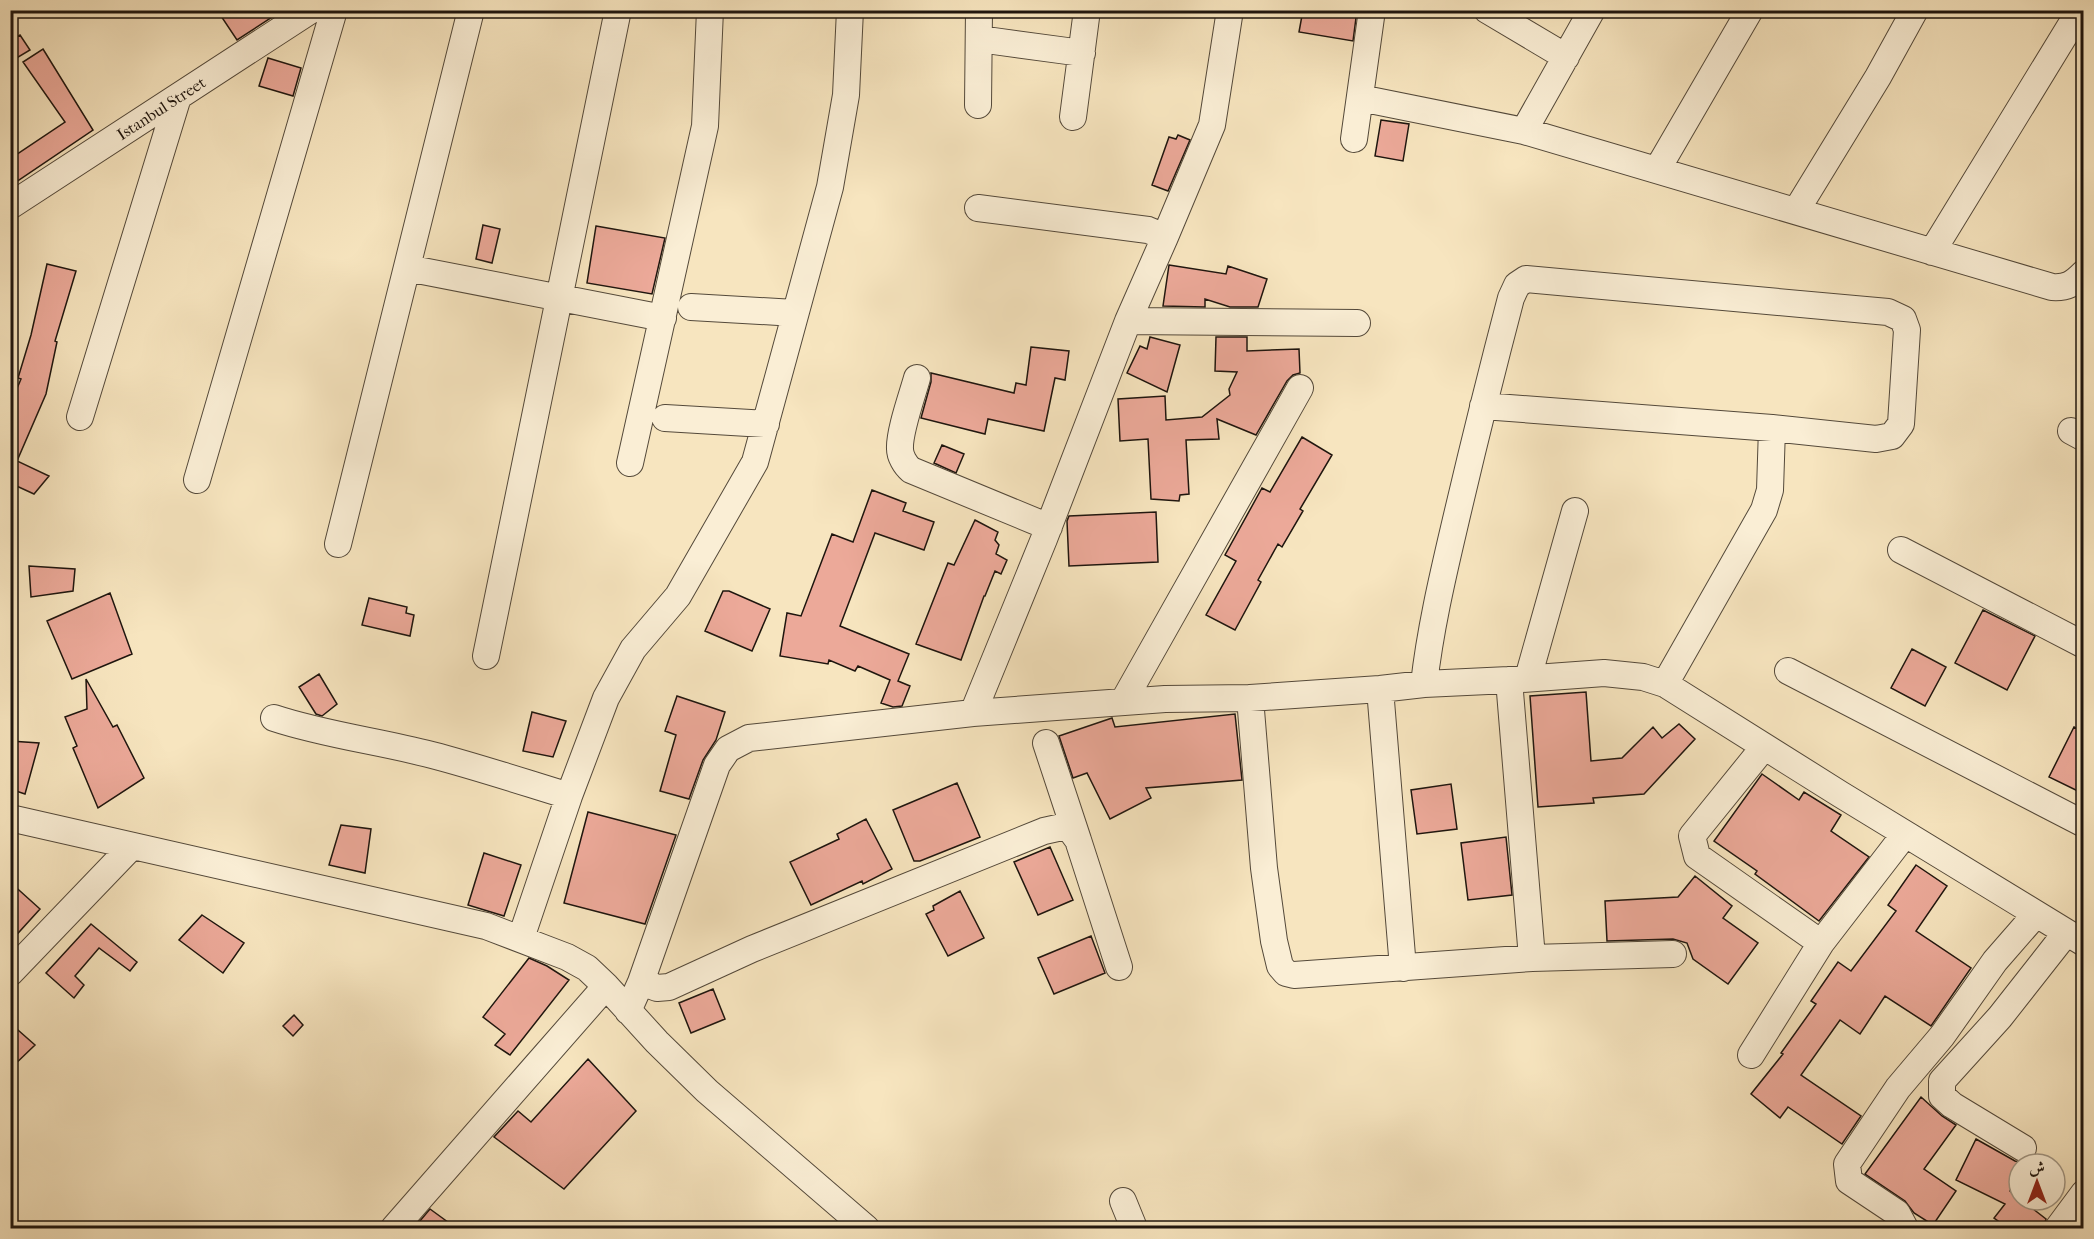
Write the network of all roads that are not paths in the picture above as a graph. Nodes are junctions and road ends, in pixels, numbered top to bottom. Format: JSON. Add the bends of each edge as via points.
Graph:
{"nodes":[{"id":1,"x":311,"y":10,"type":"edge"},
{"id":2,"x":334,"y":10,"type":"edge"},
{"id":3,"x":471,"y":10,"type":"edge"},
{"id":4,"x":618,"y":10,"type":"edge"},
{"id":5,"x":710,"y":10,"type":"edge"},
{"id":6,"x":850,"y":10,"type":"edge"},
{"id":7,"x":979,"y":10,"type":"edge"},
{"id":8,"x":1087,"y":10,"type":"edge"},
{"id":9,"x":1230,"y":10,"type":"edge"},
{"id":10,"x":1372,"y":10,"type":"edge"},
{"id":11,"x":1486,"y":10,"type":"edge"},
{"id":12,"x":1592,"y":10,"type":"edge"},
{"id":13,"x":1750,"y":10,"type":"edge"},
{"id":14,"x":1915,"y":10,"type":"edge"},
{"id":15,"x":2077,"y":15,"type":"edge"},
{"id":16,"x":979,"y":39,"type":"junction"},
{"id":17,"x":1082,"y":53,"type":"junction"},
{"id":18,"x":1566,"y":57,"type":"junction"},
{"id":19,"x":178,"y":97,"type":"junction"},
{"id":20,"x":1360,"y":98,"type":"junction"},
{"id":21,"x":978,"y":105,"type":"dead end"},
{"id":22,"x":1073,"y":117,"type":"dead end"},
{"id":23,"x":1524,"y":131,"type":"junction"},
{"id":24,"x":1354,"y":139,"type":"dead end"},
{"id":25,"x":1657,"y":170,"type":"junction"},
{"id":26,"x":10,"y":206,"type":"edge"},
{"id":27,"x":978,"y":207,"type":"dead end"},
{"id":28,"x":1796,"y":211,"type":"junction"},
{"id":29,"x":1165,"y":237,"type":"junction"},
{"id":30,"x":1932,"y":252,"type":"junction"},
{"id":31,"x":406,"y":268,"type":"junction"},
{"id":32,"x":2084,"y":273,"type":"edge"},
{"id":33,"x":560,"y":300,"type":"junction"},
{"id":34,"x":691,"y":307,"type":"dead end"},
{"id":35,"x":795,"y":313,"type":"junction"},
{"id":36,"x":663,"y":318,"type":"junction"},
{"id":37,"x":1128,"y":321,"type":"junction"},
{"id":38,"x":1357,"y":323,"type":"dead end"},
{"id":39,"x":917,"y":378,"type":"dead end"},
{"id":40,"x":1300,"y":388,"type":"dead end"},
{"id":41,"x":1483,"y":406,"type":"junction"},
{"id":42,"x":80,"y":417,"type":"dead end"},
{"id":43,"x":664,"y":418,"type":"dead end"},
{"id":44,"x":766,"y":424,"type":"junction"},
{"id":45,"x":1772,"y":428,"type":"junction"},
{"id":46,"x":630,"y":463,"type":"dead end"},
{"id":47,"x":197,"y":480,"type":"dead end"},
{"id":48,"x":1575,"y":511,"type":"dead end"},
{"id":49,"x":1049,"y":526,"type":"junction"},
{"id":50,"x":338,"y":544,"type":"dead end"},
{"id":51,"x":1901,"y":550,"type":"dead end"},
{"id":52,"x":2084,"y":645,"type":"edge"},
{"id":53,"x":486,"y":656,"type":"dead end"},
{"id":54,"x":1788,"y":671,"type":"dead end"},
{"id":55,"x":1519,"y":679,"type":"junction"},
{"id":56,"x":1424,"y":684,"type":"junction"},
{"id":57,"x":1665,"y":684,"type":"junction"},
{"id":58,"x":1380,"y":689,"type":"junction"},
{"id":59,"x":1250,"y":698,"type":"junction"},
{"id":60,"x":1123,"y":702,"type":"junction"},
{"id":61,"x":973,"y":713,"type":"junction"},
{"id":62,"x":274,"y":718,"type":"dead end"},
{"id":63,"x":1046,"y":743,"type":"dead end"},
{"id":64,"x":1764,"y":747,"type":"junction"},
{"id":65,"x":569,"y":796,"type":"junction"},
{"id":66,"x":10,"y":818,"type":"edge"},
{"id":67,"x":2084,"y":824,"type":"edge"},
{"id":68,"x":1905,"y":834,"type":"junction"},
{"id":69,"x":1078,"y":840,"type":"junction"},
{"id":70,"x":132,"y":846,"type":"junction"},
{"id":71,"x":2036,"y":914,"type":"junction"},
{"id":72,"x":521,"y":938,"type":"junction"},
{"id":73,"x":2075,"y":938,"type":"edge"},
{"id":74,"x":1821,"y":943,"type":"junction"},
{"id":75,"x":1673,"y":954,"type":"dead end"},
{"id":76,"x":1532,"y":958,"type":"junction"},
{"id":77,"x":1119,"y":967,"type":"dead end"},
{"id":78,"x":1403,"y":968,"type":"junction"},
{"id":79,"x":10,"y":973,"type":"edge"},
{"id":80,"x":641,"y":982,"type":"junction"},
{"id":81,"x":606,"y":986,"type":"junction"},
{"id":82,"x":628,"y":1011,"type":"junction"},
{"id":83,"x":1751,"y":1055,"type":"dead end"},
{"id":84,"x":2023,"y":1148,"type":"dead end"},
{"id":85,"x":2084,"y":1193,"type":"edge"},
{"id":86,"x":1123,"y":1201,"type":"dead end"},
{"id":87,"x":394,"y":1228,"type":"edge"},
{"id":88,"x":866,"y":1228,"type":"edge"},
{"id":89,"x":1134,"y":1228,"type":"edge"},
{"id":90,"x":1905,"y":1228,"type":"edge"},
{"id":91,"x":2058,"y":1228,"type":"edge"}],
"edges":[{"from":1,"to":19,"type":"street","name":"Istanbul Street"},
{"from":2,"to":47,"type":"street"},
{"from":3,"to":31,"type":"street"},
{"from":4,"to":33,"type":"street"},
{"from":5,"to":36,"type":"street","via":[[705,126]]},
{"from":6,"to":35,"type":"street","via":[[846,96],[830,187]]},
{"from":7,"to":16,"type":"street"},
{"from":8,"to":17,"type":"street"},
{"from":9,"to":29,"type":"street","via":[[1212,125]]},
{"from":10,"to":20,"type":"street"},
{"from":11,"to":18,"type":"street"},
{"from":12,"to":18,"type":"street"},
{"from":13,"to":25,"type":"street"},
{"from":14,"to":28,"type":"street"},
{"from":15,"to":30,"type":"street"},
{"from":16,"to":17,"type":"street"},
{"from":16,"to":21,"type":"street"},
{"from":17,"to":22,"type":"street"},
{"from":18,"to":23,"type":"street"},
{"from":19,"to":26,"type":"street","name":"Istanbul Street"},
{"from":19,"to":42,"type":"street"},
{"from":20,"to":23,"type":"street"},
{"from":20,"to":24,"type":"street"},
{"from":23,"to":25,"type":"street"},
{"from":25,"to":28,"type":"street"},
{"from":27,"to":29,"type":"street","via":[[1148,230]]},
{"from":28,"to":30,"type":"street"},
{"from":29,"to":37,"type":"street"},
{"from":30,"to":32,"type":"street","via":[[2052,287],[2065,288]]},
{"from":31,"to":33,"type":"street"},
{"from":31,"to":50,"type":"street"},
{"from":33,"to":36,"type":"street"},
{"from":33,"to":53,"type":"street"},
{"from":34,"to":35,"type":"street"},
{"from":35,"to":44,"type":"street"},
{"from":36,"to":46,"type":"street"},
{"from":37,"to":38,"type":"street"},
{"from":37,"to":49,"type":"street"},
{"from":39,"to":49,"type":"street","via":[[901,439],[906,466]]},
{"from":40,"to":60,"type":"street"},
{"from":41,"to":45,"type":"street"},
{"from":41,"to":45,"type":"street","via":[[1511,298],[1517,285],[1526,279],[1888,312],[1903,319],[1907,330],[1901,424],[1892,436],[1876,439]]},
{"from":41,"to":56,"type":"street","via":[[1429,640]]},
{"from":43,"to":44,"type":"street"},
{"from":44,"to":65,"type":"street","via":[[755,462],[678,596],[633,649],[606,698]]},
{"from":45,"to":57,"type":"street","via":[[1770,490],[1764,510]]},
{"from":48,"to":55,"type":"street"},
{"from":49,"to":61,"type":"street"},
{"from":51,"to":52,"type":"street"},
{"from":54,"to":67,"type":"street"},
{"from":55,"to":56,"type":"street"},
{"from":55,"to":57,"type":"street","via":[[1604,673]]},
{"from":55,"to":76,"type":"street"},
{"from":56,"to":58,"type":"street"},
{"from":57,"to":64,"type":"street"},
{"from":58,"to":59,"type":"street"},
{"from":58,"to":78,"type":"street"},
{"from":59,"to":60,"type":"street"},
{"from":59,"to":78,"type":"street","via":[[1264,868],[1280,966],[1294,975]]},
{"from":60,"to":61,"type":"street"},
{"from":61,"to":80,"type":"street","via":[[749,738],[728,749],[717,765]]},
{"from":62,"to":65,"type":"street","via":[[302,728],[432,755]]},
{"from":63,"to":69,"type":"street"},
{"from":64,"to":68,"type":"street"},
{"from":64,"to":74,"type":"street","via":[[1692,836],[1697,856]]},
{"from":65,"to":72,"type":"street"},
{"from":66,"to":70,"type":"street"},
{"from":68,"to":71,"type":"street"},
{"from":68,"to":74,"type":"street"},
{"from":69,"to":77,"type":"street"},
{"from":69,"to":80,"type":"street","via":[[1070,829],[1053,828],[762,945],[669,987],[657,988]]},
{"from":70,"to":72,"type":"street","via":[[486,926]]},
{"from":70,"to":79,"type":"street"},
{"from":71,"to":73,"type":"street"},
{"from":71,"to":90,"type":"street","via":[[1898,1088],[1847,1164],[1850,1181],[1897,1213]]},
{"from":72,"to":81,"type":"street","via":[[587,968]]},
{"from":73,"to":84,"type":"street","via":[[1942,1081],[1942,1096],[1952,1106]]},
{"from":74,"to":83,"type":"street"},
{"from":75,"to":76,"type":"street"},
{"from":76,"to":78,"type":"street"},
{"from":80,"to":82,"type":"street"},
{"from":81,"to":82,"type":"street"},
{"from":81,"to":87,"type":"street"},
{"from":82,"to":88,"type":"street","via":[[707,1090]]},
{"from":85,"to":91,"type":"street"},
{"from":86,"to":89,"type":"street"}]}
